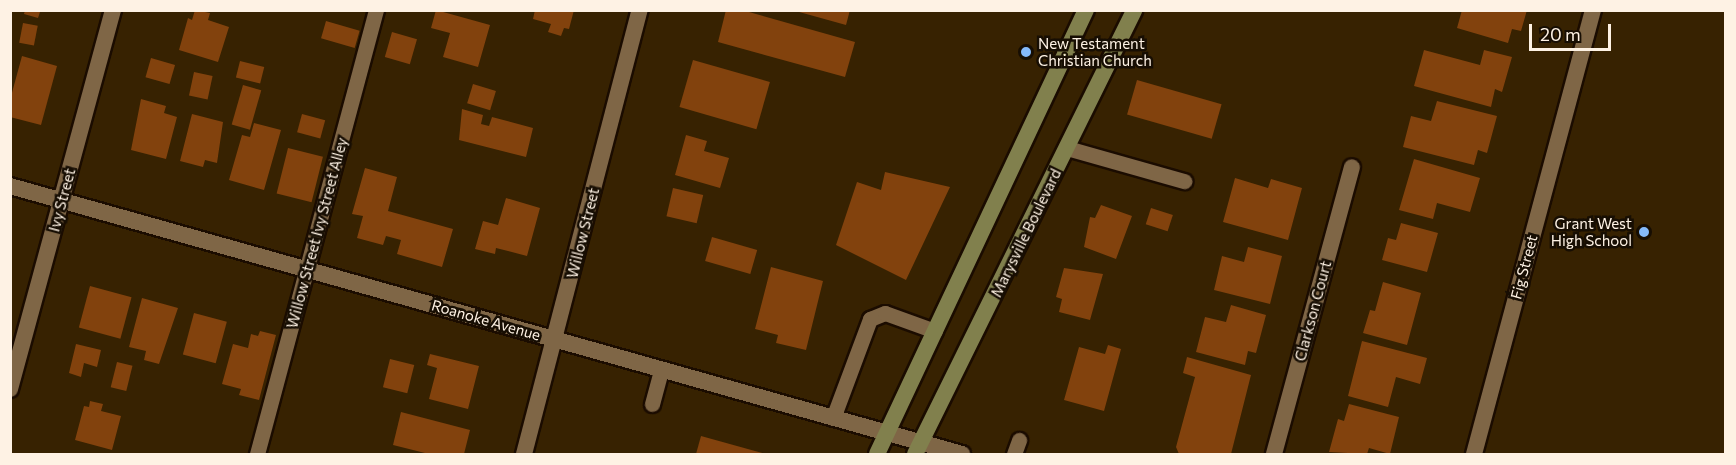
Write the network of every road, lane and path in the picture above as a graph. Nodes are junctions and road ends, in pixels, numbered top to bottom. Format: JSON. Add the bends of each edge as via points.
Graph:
{"nodes":[{"id":1,"x":112,"y":10,"type":"edge"},
{"id":2,"x":376,"y":10,"type":"edge"},
{"id":3,"x":640,"y":10,"type":"edge"},
{"id":4,"x":1086,"y":10,"type":"edge"},
{"id":5,"x":1134,"y":10,"type":"edge"},
{"id":6,"x":1593,"y":10,"type":"edge"},
{"id":7,"x":1067,"y":148,"type":"junction"},
{"id":8,"x":1352,"y":167,"type":"dead end"},
{"id":9,"x":1184,"y":181,"type":"dead end"},
{"id":10,"x":10,"y":186,"type":"edge"},
{"id":11,"x":61,"y":201,"type":"junction"},
{"id":12,"x":307,"y":270,"type":"junction"},
{"id":13,"x":936,"y":331,"type":"junction"},
{"id":14,"x":555,"y":340,"type":"junction"},
{"id":15,"x":662,"y":369,"type":"junction"},
{"id":16,"x":10,"y":389,"type":"edge"},
{"id":17,"x":652,"y":404,"type":"dead end"},
{"id":18,"x":833,"y":418,"type":"junction"},
{"id":19,"x":887,"y":433,"type":"junction"},
{"id":20,"x":917,"y":449,"type":"edge"},
{"id":21,"x":257,"y":454,"type":"edge"},
{"id":22,"x":524,"y":454,"type":"edge"},
{"id":23,"x":877,"y":454,"type":"edge"},
{"id":24,"x":962,"y":454,"type":"edge"},
{"id":25,"x":1274,"y":454,"type":"edge"},
{"id":26,"x":1474,"y":454,"type":"edge"}],
"edges":[{"from":1,"to":11,"type":"street","name":"Ivy Street"},
{"from":2,"to":12,"type":"lane","name":"Willow Street Ivy Street Alley"},
{"from":3,"to":14,"type":"street","name":"Willow Street"},
{"from":4,"to":13,"type":"main road"},
{"from":5,"to":7,"type":"main road","name":"Marysville Boulevard"},
{"from":6,"to":26,"type":"street","name":"Fig Street"},
{"from":7,"to":9,"type":"lane"},
{"from":7,"to":20,"type":"main road","name":"Marysville Boulevard"},
{"from":8,"to":25,"type":"street","name":"Clarkson Court"},
{"from":10,"to":11,"type":"street","name":"Roanoke Avenue"},
{"from":11,"to":12,"type":"street","name":"Roanoke Avenue"},
{"from":11,"to":16,"type":"street","name":"Ivy Street"},
{"from":12,"to":14,"type":"street","name":"Roanoke Avenue"},
{"from":12,"to":21,"type":"lane","name":"Willow Street Ivy Street Alley"},
{"from":13,"to":18,"type":"lane","via":[[885,313],[870,319]]},
{"from":13,"to":19,"type":"main road"},
{"from":14,"to":15,"type":"street","name":"Roanoke Avenue"},
{"from":14,"to":22,"type":"street","name":"Willow Street"},
{"from":15,"to":17,"type":"lane"},
{"from":15,"to":18,"type":"street","name":"Roanoke Avenue"},
{"from":18,"to":19,"type":"street","name":"Roanoke Avenue"},
{"from":19,"to":20,"type":"street","name":"Roanoke Avenue"},
{"from":19,"to":23,"type":"main road"},
{"from":20,"to":24,"type":"street","name":"Roanoke Avenue"}]}
